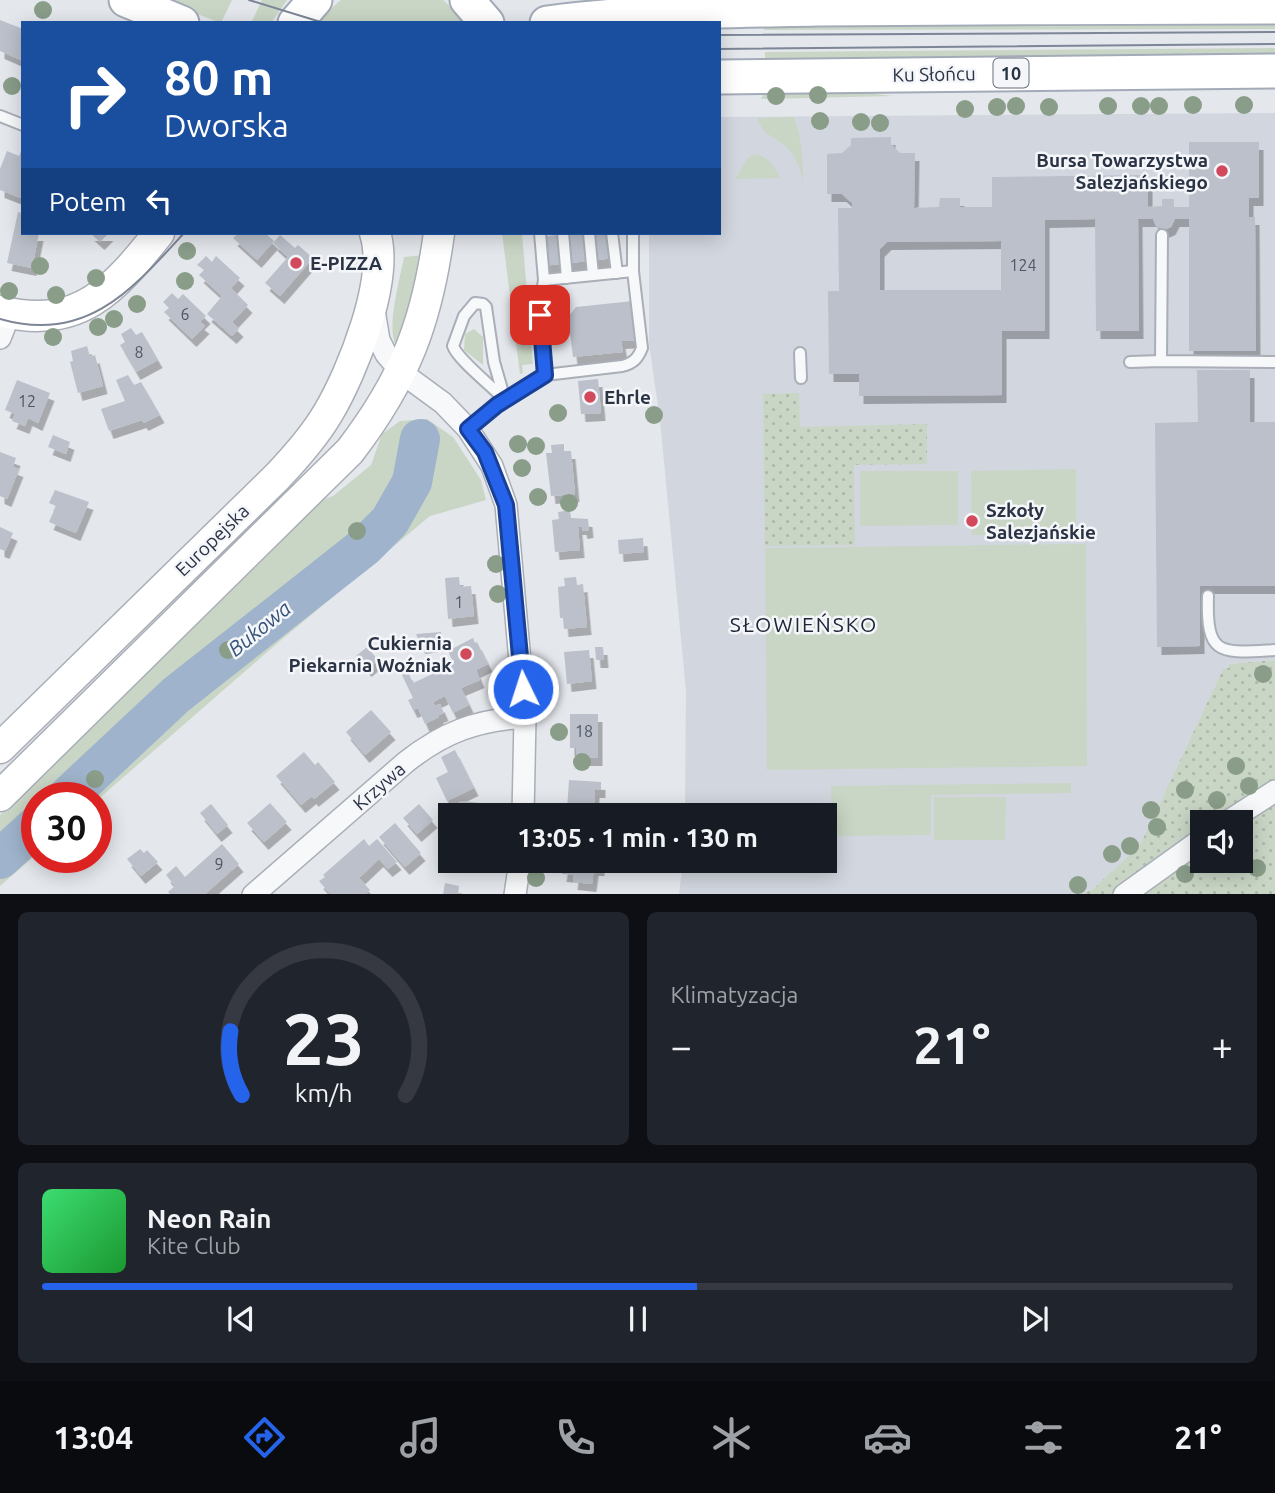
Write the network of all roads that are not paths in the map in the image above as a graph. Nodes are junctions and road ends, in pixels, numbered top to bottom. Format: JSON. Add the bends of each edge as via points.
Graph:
{"nodes":[{"id":1,"x":126,"y":0,"type":"edge"},
{"id":2,"x":316,"y":0,"type":"edge"},
{"id":3,"x":899,"y":4,"type":"edge"},
{"id":4,"x":734,"y":6,"type":"edge"},
{"id":5,"x":1275,"y":7,"type":"edge"},
{"id":6,"x":178,"y":21,"type":"edge"},
{"id":7,"x":297,"y":21,"type":"edge"},
{"id":8,"x":565,"y":21,"type":"edge"},
{"id":9,"x":1275,"y":71,"type":"edge"},
{"id":10,"x":721,"y":77,"type":"edge"},
{"id":11,"x":0,"y":116,"type":"edge"},
{"id":12,"x":21,"y":124,"type":"edge"},
{"id":13,"x":157,"y":235,"type":"edge"},
{"id":14,"x":172,"y":235,"type":"edge"},
{"id":15,"x":375,"y":235,"type":"edge"},
{"id":16,"x":439,"y":235,"type":"edge"},
{"id":17,"x":540,"y":235,"type":"edge"},
{"id":18,"x":563,"y":235,"type":"edge"},
{"id":19,"x":589,"y":235,"type":"edge"},
{"id":20,"x":612,"y":235,"type":"edge"},
{"id":21,"x":633,"y":235,"type":"edge"},
{"id":22,"x":1162,"y":235,"type":"dead end"},
{"id":23,"x":136,"y":261,"type":"junction"},
{"id":24,"x":633,"y":271,"type":"junction"},
{"id":25,"x":617,"y":273,"type":"junction"},
{"id":26,"x":593,"y":275,"type":"junction"},
{"id":27,"x":567,"y":278,"type":"junction"},
{"id":28,"x":544,"y":280,"type":"junction"},
{"id":29,"x":373,"y":297,"type":"junction"},
{"id":30,"x":3,"y":321,"type":"edge"},
{"id":31,"x":800,"y":353,"type":"dead end"},
{"id":32,"x":1161,"y":361,"type":"junction"},
{"id":33,"x":1130,"y":362,"type":"dead end"},
{"id":34,"x":1275,"y":362,"type":"edge"},
{"id":35,"x":402,"y":373,"type":"junction"},
{"id":36,"x":545,"y":375,"type":"junction"},
{"id":37,"x":801,"y":378,"type":"dead end"},
{"id":38,"x":505,"y":400,"type":"junction"},
{"id":39,"x":468,"y":429,"type":"junction"},
{"id":40,"x":1208,"y":596,"type":"dead end"},
{"id":41,"x":1275,"y":650,"type":"edge"},
{"id":42,"x":525,"y":717,"type":"junction"},
{"id":43,"x":0,"y":748,"type":"edge"},
{"id":44,"x":1275,"y":791,"type":"edge"},
{"id":45,"x":0,"y":796,"type":"edge"},
{"id":46,"x":523,"y":803,"type":"edge"},
{"id":47,"x":1246,"y":810,"type":"edge"},
{"id":48,"x":1190,"y":847,"type":"edge"},
{"id":49,"x":518,"y":873,"type":"edge"},
{"id":50,"x":253,"y":894,"type":"edge"},
{"id":51,"x":515,"y":894,"type":"edge"},
{"id":52,"x":1124,"y":894,"type":"edge"}],
"edges":[{"from":1,"to":6,"type":"main road"},
{"from":2,"to":7,"type":"main road"},
{"from":3,"to":4,"type":"main road"},
{"from":3,"to":5,"type":"main road"},
{"from":4,"to":8,"type":"main road"},
{"from":9,"to":10,"type":"main road","name":"Ku Słońcu","number":"10"},
{"from":11,"to":12,"type":"lane"},
{"from":13,"to":23,"type":"main road"},
{"from":14,"to":23,"type":"main road"},
{"from":15,"to":29,"type":"main road","name":"Europejska","via":[[379,259]]},
{"from":16,"to":35,"type":"main road","name":"Europejska","via":[[428,301]]},
{"from":17,"to":28,"type":"lane"},
{"from":18,"to":27,"type":"lane"},
{"from":19,"to":26,"type":"lane"},
{"from":20,"to":25,"type":"lane"},
{"from":21,"to":24,"type":"lane"},
{"from":22,"to":32,"type":"lane"},
{"from":23,"to":30,"type":"main road","via":[[112,288],[82,307]]},
{"from":24,"to":25,"type":"lane"},
{"from":24,"to":36,"type":"lane","via":[[642,348],[638,357],[622,366]]},
{"from":25,"to":26,"type":"lane"},
{"from":26,"to":27,"type":"lane"},
{"from":27,"to":28,"type":"lane"},
{"from":28,"to":36,"type":"lane","via":[[539,309]]},
{"from":29,"to":35,"type":"street","name":"Europejska","via":[[379,340]]},
{"from":29,"to":43,"type":"main road","name":"Europejska","via":[[342,386],[298,455]]},
{"from":31,"to":37,"type":"lane"},
{"from":32,"to":33,"type":"lane"},
{"from":32,"to":34,"type":"lane"},
{"from":35,"to":39,"type":"street","via":[[443,403]]},
{"from":35,"to":45,"type":"main road","name":"Europejska","via":[[381,411],[350,451]]},
{"from":36,"to":38,"type":"lane"},
{"from":38,"to":38,"type":"lane","via":[[486,307],[475,303],[464,316],[453,346],[459,359]]},
{"from":38,"to":39,"type":"lane"},
{"from":39,"to":42,"type":"street","via":[[485,452],[506,505]]},
{"from":40,"to":41,"type":"lane","via":[[1207,625],[1222,649]]},
{"from":42,"to":46,"type":"street"},
{"from":42,"to":50,"type":"street","name":"Krzywa","via":[[482,723],[433,742]]},
{"from":44,"to":47,"type":"street"},
{"from":48,"to":52,"type":"street"},
{"from":49,"to":51,"type":"street"}]}
